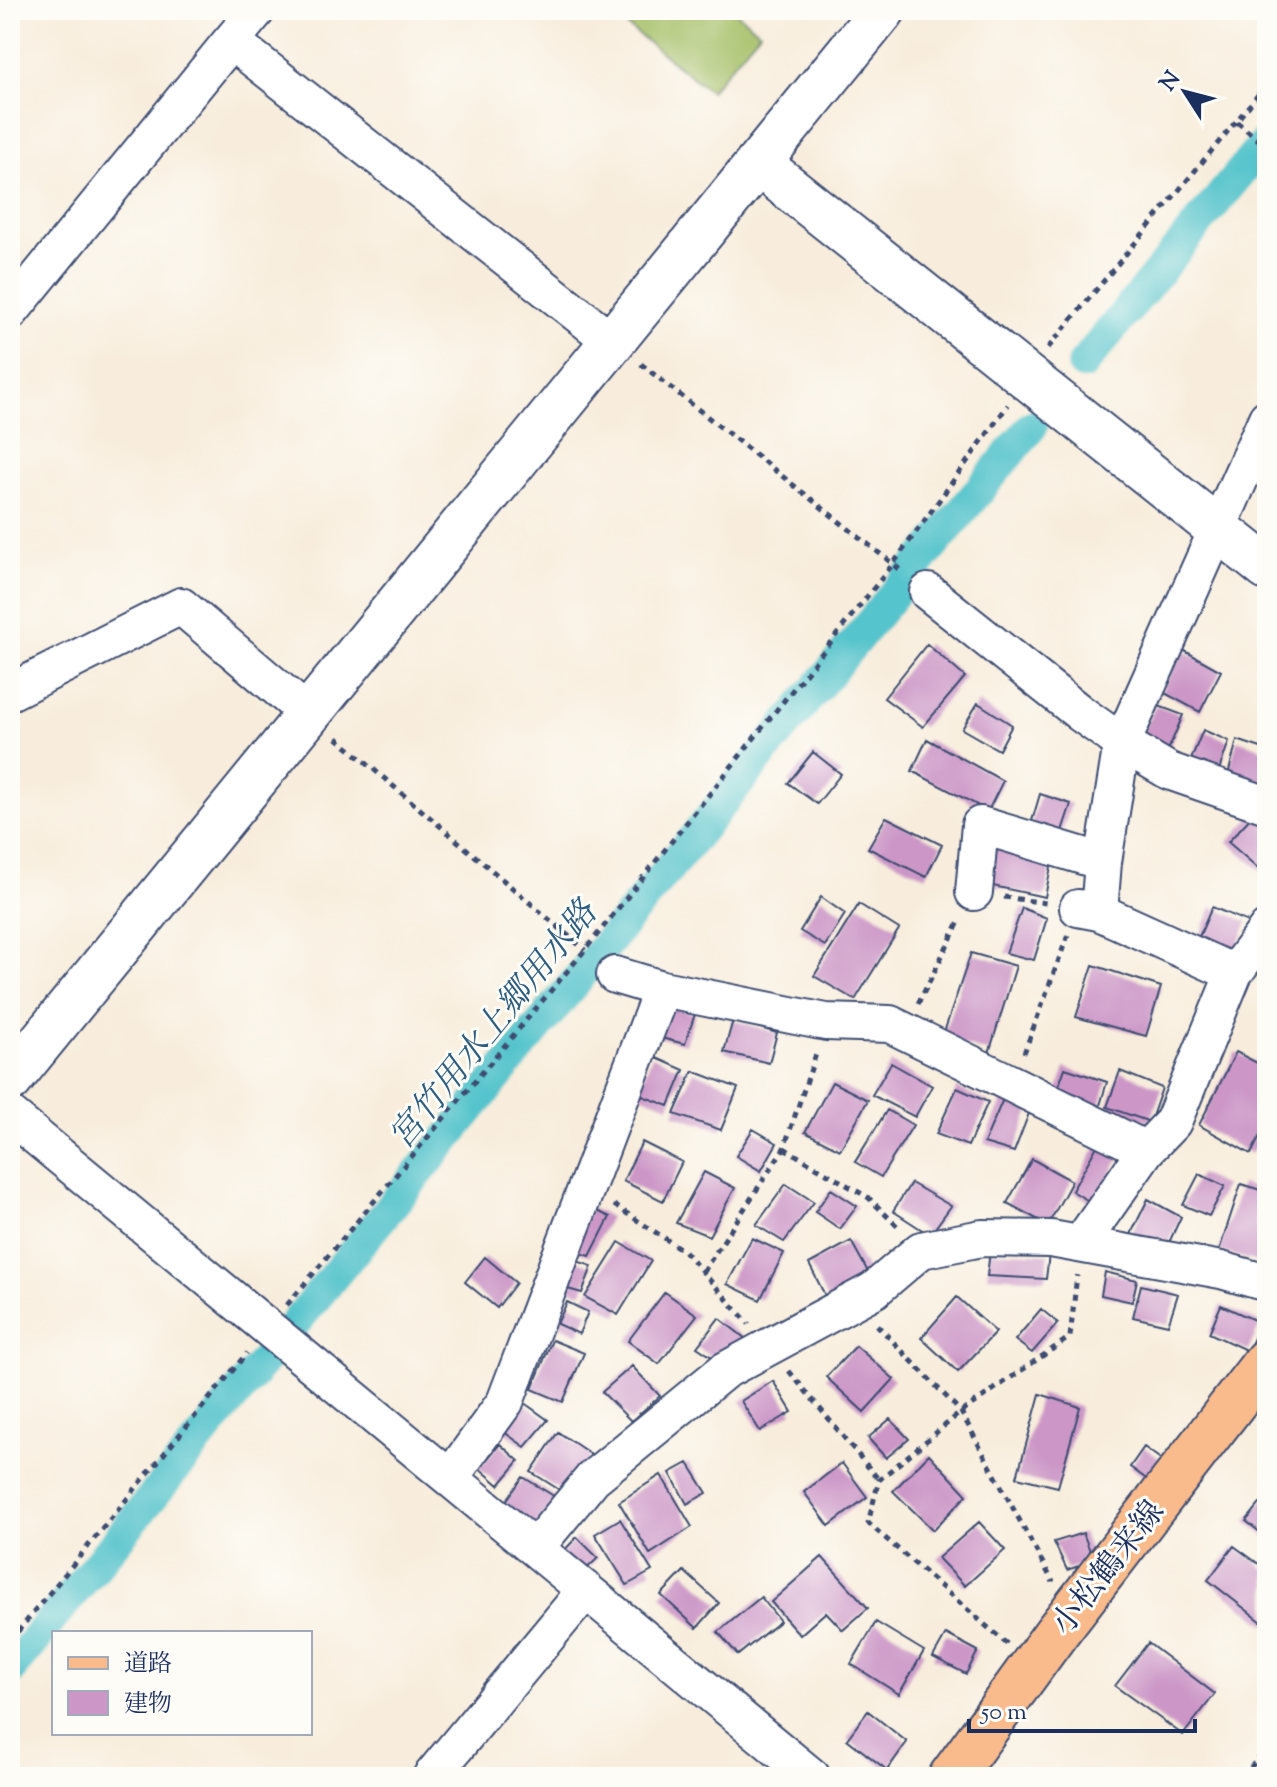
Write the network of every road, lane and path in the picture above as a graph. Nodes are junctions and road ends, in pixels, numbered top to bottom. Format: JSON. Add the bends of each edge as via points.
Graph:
{"nodes":[{"id":1,"x":257,"y":10,"type":"edge"},
{"id":2,"x":883,"y":10,"type":"edge"},
{"id":3,"x":231,"y":41,"type":"junction"},
{"id":4,"x":1267,"y":84,"type":"edge"},
{"id":5,"x":1237,"y":122,"type":"junction"},
{"id":6,"x":1267,"y":147,"type":"edge"},
{"id":7,"x":758,"y":163,"type":"junction"},
{"id":8,"x":10,"y":312,"type":"edge"},
{"id":9,"x":612,"y":341,"type":"junction"},
{"id":10,"x":1019,"y":387,"type":"junction"},
{"id":11,"x":1267,"y":418,"type":"edge"},
{"id":12,"x":1217,"y":529,"type":"junction"},
{"id":13,"x":893,"y":564,"type":"junction"},
{"id":14,"x":1267,"y":568,"type":"edge"},
{"id":15,"x":928,"y":592,"type":"dead end"},
{"id":16,"x":10,"y":692,"type":"edge"},
{"id":17,"x":308,"y":714,"type":"junction"},
{"id":18,"x":1122,"y":743,"type":"junction"},
{"id":19,"x":1267,"y":805,"type":"edge"},
{"id":20,"x":1103,"y":862,"type":"junction"},
{"id":21,"x":974,"y":892,"type":"junction"},
{"id":22,"x":1088,"y":910,"type":"junction"},
{"id":23,"x":1267,"y":929,"type":"edge"},
{"id":24,"x":585,"y":950,"type":"junction"},
{"id":25,"x":1234,"y":973,"type":"junction"},
{"id":26,"x":615,"y":975,"type":"dead end"},
{"id":27,"x":662,"y":989,"type":"junction"},
{"id":28,"x":826,"y":1022,"type":"junction"},
{"id":29,"x":904,"y":1031,"type":"junction"},
{"id":30,"x":10,"y":1080,"type":"edge"},
{"id":31,"x":1012,"y":1084,"type":"junction"},
{"id":32,"x":10,"y":1115,"type":"edge"},
{"id":33,"x":784,"y":1148,"type":"junction"},
{"id":34,"x":1146,"y":1150,"type":"junction"},
{"id":35,"x":586,"y":1187,"type":"junction"},
{"id":36,"x":1081,"y":1243,"type":"junction"},
{"id":37,"x":921,"y":1250,"type":"junction"},
{"id":38,"x":703,"y":1272,"type":"junction"},
{"id":39,"x":1267,"y":1283,"type":"edge"},
{"id":40,"x":854,"y":1301,"type":"junction"},
{"id":41,"x":268,"y":1328,"type":"junction"},
{"id":42,"x":769,"y":1347,"type":"junction"},
{"id":43,"x":1267,"y":1360,"type":"edge"},
{"id":44,"x":961,"y":1412,"type":"junction"},
{"id":45,"x":450,"y":1478,"type":"junction"},
{"id":46,"x":879,"y":1480,"type":"junction"},
{"id":47,"x":535,"y":1548,"type":"junction"},
{"id":48,"x":586,"y":1590,"type":"junction"},
{"id":49,"x":1070,"y":1615,"type":"junction"},
{"id":50,"x":10,"y":1641,"type":"edge"},
{"id":51,"x":1032,"y":1666,"type":"junction"},
{"id":52,"x":1267,"y":1747,"type":"edge"},
{"id":53,"x":431,"y":1777,"type":"edge"},
{"id":54,"x":812,"y":1777,"type":"edge"},
{"id":55,"x":951,"y":1777,"type":"edge"},
{"id":56,"x":1243,"y":1777,"type":"edge"}],
"edges":[{"from":1,"to":3,"type":"street"},
{"from":2,"to":7,"type":"street"},
{"from":3,"to":8,"type":"street"},
{"from":3,"to":9,"type":"street"},
{"from":4,"to":5,"type":"path"},
{"from":5,"to":6,"type":"path"},
{"from":5,"to":10,"type":"path"},
{"from":7,"to":9,"type":"street"},
{"from":7,"to":10,"type":"street"},
{"from":9,"to":13,"type":"path"},
{"from":9,"to":17,"type":"street"},
{"from":10,"to":12,"type":"street","via":[[1072,412]]},
{"from":10,"to":13,"type":"path"},
{"from":11,"to":12,"type":"street"},
{"from":12,"to":14,"type":"street"},
{"from":12,"to":18,"type":"street"},
{"from":13,"to":24,"type":"path"},
{"from":15,"to":18,"type":"street"},
{"from":16,"to":17,"type":"street","via":[[181,606]]},
{"from":17,"to":24,"type":"path"},
{"from":17,"to":30,"type":"street"},
{"from":18,"to":19,"type":"street","via":[[1169,771]]},
{"from":18,"to":20,"type":"street"},
{"from":20,"to":21,"type":"street","via":[[980,825]]},
{"from":20,"to":22,"type":"street"},
{"from":21,"to":22,"type":"path"},
{"from":21,"to":29,"type":"path"},
{"from":22,"to":25,"type":"street"},
{"from":22,"to":31,"type":"path"},
{"from":23,"to":25,"type":"street"},
{"from":24,"to":41,"type":"path"},
{"from":25,"to":34,"type":"street","via":[[1173,1122]]},
{"from":26,"to":27,"type":"street"},
{"from":27,"to":28,"type":"street"},
{"from":27,"to":35,"type":"street"},
{"from":28,"to":29,"type":"street","via":[[890,1024]]},
{"from":28,"to":33,"type":"path"},
{"from":29,"to":31,"type":"street"},
{"from":31,"to":34,"type":"street"},
{"from":32,"to":41,"type":"street"},
{"from":33,"to":37,"type":"path","via":[[869,1198]]},
{"from":33,"to":38,"type":"path"},
{"from":34,"to":36,"type":"street"},
{"from":35,"to":38,"type":"path","via":[[684,1251]]},
{"from":35,"to":45,"type":"street","via":[[505,1402]]},
{"from":36,"to":37,"type":"street","via":[[982,1238]]},
{"from":36,"to":39,"type":"street"},
{"from":36,"to":44,"type":"path","via":[[1070,1337]]},
{"from":37,"to":40,"type":"street"},
{"from":38,"to":42,"type":"path"},
{"from":40,"to":42,"type":"street"},
{"from":40,"to":44,"type":"path"},
{"from":41,"to":45,"type":"street"},
{"from":41,"to":50,"type":"path"},
{"from":42,"to":46,"type":"path"},
{"from":42,"to":47,"type":"street","via":[[724,1371],[593,1478]]},
{"from":43,"to":49,"type":"main road","name":"小松鶴来線"},
{"from":44,"to":46,"type":"path"},
{"from":44,"to":49,"type":"path"},
{"from":45,"to":47,"type":"street"},
{"from":46,"to":51,"type":"path","via":[[868,1523]]},
{"from":47,"to":48,"type":"street"},
{"from":48,"to":53,"type":"street"},
{"from":48,"to":54,"type":"street"},
{"from":49,"to":51,"type":"main road","name":"小松鶴来線"},
{"from":51,"to":55,"type":"main road","name":"小松鶴来線"},
{"from":52,"to":56,"type":"path"}]}
